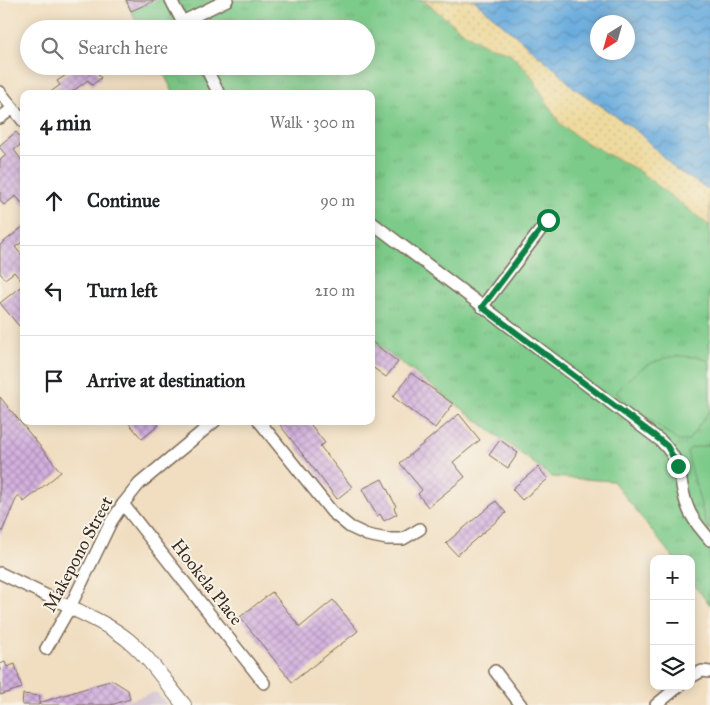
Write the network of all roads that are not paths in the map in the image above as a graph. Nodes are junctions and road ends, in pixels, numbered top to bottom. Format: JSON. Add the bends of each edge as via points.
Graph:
{"nodes":[{"id":1,"x":171,"y":0,"type":"edge"},
{"id":2,"x":227,"y":0,"type":"edge"},
{"id":3,"x":181,"y":20,"type":"edge"},
{"id":4,"x":193,"y":20,"type":"edge"},
{"id":5,"x":210,"y":75,"type":"edge"},
{"id":6,"x":217,"y":90,"type":"edge"},
{"id":7,"x":0,"y":92,"type":"edge"},
{"id":8,"x":13,"y":108,"type":"junction"},
{"id":9,"x":20,"y":117,"type":"edge"},
{"id":10,"x":0,"y":118,"type":"edge"},
{"id":11,"x":548,"y":220,"type":"dead end"},
{"id":12,"x":375,"y":225,"type":"edge"},
{"id":13,"x":482,"y":307,"type":"junction"},
{"id":14,"x":210,"y":425,"type":"edge"},
{"id":15,"x":262,"y":425,"type":"edge"},
{"id":16,"x":123,"y":504,"type":"junction"},
{"id":17,"x":420,"y":529,"type":"dead end"},
{"id":18,"x":710,"y":540,"type":"edge"},
{"id":19,"x":0,"y":574,"type":"edge"},
{"id":20,"x":70,"y":607,"type":"junction"},
{"id":21,"x":46,"y":649,"type":"dead end"},
{"id":22,"x":494,"y":671,"type":"dead end"},
{"id":23,"x":710,"y":672,"type":"edge"},
{"id":24,"x":695,"y":675,"type":"edge"},
{"id":25,"x":264,"y":683,"type":"dead end"},
{"id":26,"x":674,"y":690,"type":"edge"},
{"id":27,"x":184,"y":705,"type":"edge"},
{"id":28,"x":521,"y":705,"type":"edge"},
{"id":29,"x":656,"y":705,"type":"edge"}],
"edges":[{"from":1,"to":3,"type":"street"},
{"from":2,"to":4,"type":"street"},
{"from":5,"to":6,"type":"street"},
{"from":7,"to":8,"type":"street"},
{"from":8,"to":9,"type":"street"},
{"from":8,"to":10,"type":"street"},
{"from":11,"to":13,"type":"street"},
{"from":12,"to":13,"type":"street"},
{"from":13,"to":18,"type":"street","via":[[667,446],[678,466],[688,510]]},
{"from":14,"to":16,"type":"street","name":"Makepono Street","via":[[139,484]]},
{"from":15,"to":17,"type":"street","via":[[332,512],[350,527],[367,535],[403,540]]},
{"from":16,"to":20,"type":"street","name":"Makepono Street"},
{"from":16,"to":25,"type":"street","name":"Hookela Place"},
{"from":19,"to":20,"type":"street"},
{"from":20,"to":21,"type":"street","name":"Makepono Street"},
{"from":20,"to":27,"type":"main road","via":[[127,639],[147,658]]},
{"from":22,"to":28,"type":"street"},
{"from":23,"to":24,"type":"street"},
{"from":26,"to":29,"type":"street"}]}
